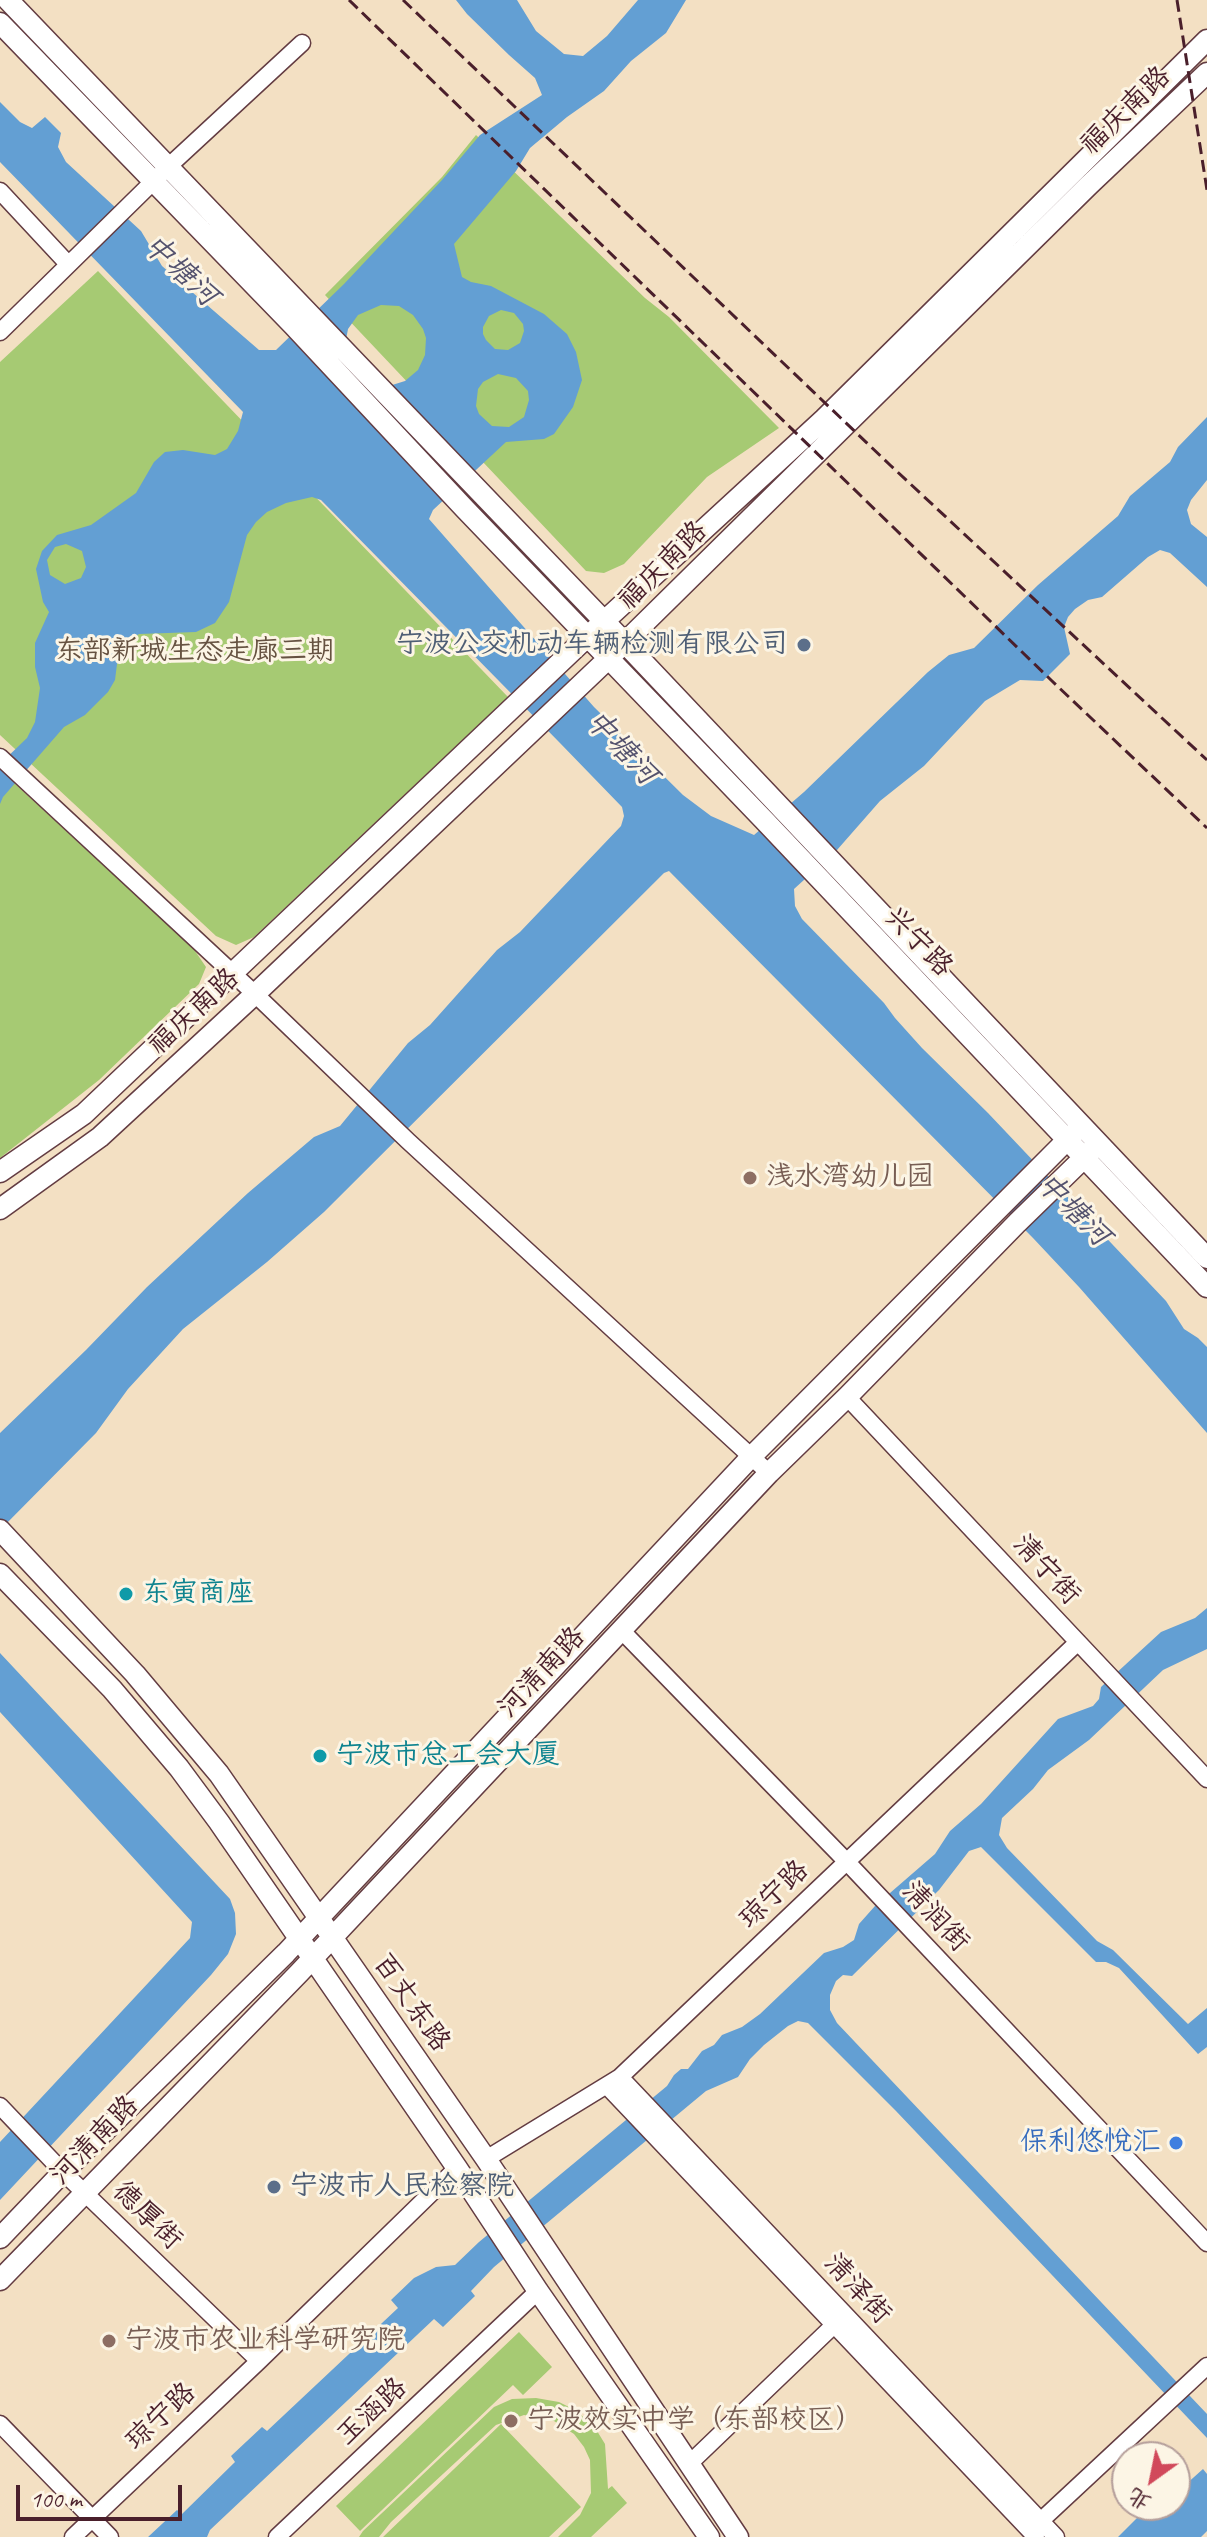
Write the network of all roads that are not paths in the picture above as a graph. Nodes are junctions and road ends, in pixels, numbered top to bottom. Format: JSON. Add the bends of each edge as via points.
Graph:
{"nodes":[{"id":1,"x":8,"y":0,"type":"edge"},
{"id":2,"x":0,"y":23,"type":"edge"},
{"id":3,"x":1207,"y":40,"type":"edge"},
{"id":4,"x":302,"y":43,"type":"dead end"},
{"id":5,"x":1207,"y":73,"type":"edge"},
{"id":6,"x":169,"y":166,"type":"junction"},
{"id":7,"x":154,"y":181,"type":"junction"},
{"id":8,"x":0,"y":191,"type":"edge"},
{"id":9,"x":70,"y":262,"type":"junction"},
{"id":10,"x":300,"y":317,"type":"junction"},
{"id":11,"x":0,"y":332,"type":"edge"},
{"id":12,"x":604,"y":621,"type":"junction"},
{"id":13,"x":587,"y":637,"type":"junction"},
{"id":14,"x":625,"y":643,"type":"junction"},
{"id":15,"x":609,"y":658,"type":"junction"},
{"id":16,"x":0,"y":757,"type":"edge"},
{"id":17,"x":771,"y":812,"type":"junction"},
{"id":18,"x":232,"y":973,"type":"junction"},
{"id":19,"x":255,"y":994,"type":"junction"},
{"id":20,"x":1074,"y":1133,"type":"junction"},
{"id":21,"x":1092,"y":1150,"type":"junction"},
{"id":22,"x":0,"y":1172,"type":"edge"},
{"id":23,"x":0,"y":1209,"type":"edge"},
{"id":24,"x":1207,"y":1258,"type":"edge"},
{"id":25,"x":1207,"y":1287,"type":"edge"},
{"id":26,"x":847,"y":1397,"type":"junction"},
{"id":27,"x":751,"y":1457,"type":"junction"},
{"id":28,"x":769,"y":1473,"type":"junction"},
{"id":29,"x":0,"y":1530,"type":"edge"},
{"id":30,"x":0,"y":1574,"type":"edge"},
{"id":31,"x":621,"y":1630,"type":"junction"},
{"id":32,"x":1078,"y":1642,"type":"junction"},
{"id":33,"x":1207,"y":1779,"type":"edge"},
{"id":34,"x":847,"y":1862,"type":"junction"},
{"id":35,"x":319,"y":1918,"type":"junction"},
{"id":36,"x":332,"y":1937,"type":"junction"},
{"id":37,"x":299,"y":1939,"type":"junction"},
{"id":38,"x":313,"y":1958,"type":"junction"},
{"id":39,"x":614,"y":2082,"type":"junction"},
{"id":40,"x":2,"y":2108,"type":"edge"},
{"id":41,"x":486,"y":2159,"type":"junction"},
{"id":42,"x":457,"y":2168,"type":"junction"},
{"id":43,"x":63,"y":2172,"type":"junction"},
{"id":44,"x":85,"y":2192,"type":"junction"},
{"id":45,"x":0,"y":2238,"type":"edge"},
{"id":46,"x":1207,"y":2243,"type":"edge"},
{"id":47,"x":0,"y":2280,"type":"edge"},
{"id":48,"x":538,"y":2291,"type":"junction"},
{"id":49,"x":834,"y":2325,"type":"junction"},
{"id":50,"x":259,"y":2361,"type":"junction"},
{"id":51,"x":1207,"y":2366,"type":"edge"},
{"id":52,"x":0,"y":2424,"type":"edge"},
{"id":53,"x":689,"y":2464,"type":"junction"},
{"id":54,"x":92,"y":2518,"type":"junction"},
{"id":55,"x":1033,"y":2531,"type":"edge"},
{"id":56,"x":73,"y":2537,"type":"edge"},
{"id":57,"x":110,"y":2537,"type":"edge"},
{"id":58,"x":277,"y":2537,"type":"edge"},
{"id":59,"x":709,"y":2537,"type":"edge"},
{"id":60,"x":738,"y":2537,"type":"edge"},
{"id":61,"x":1056,"y":2537,"type":"edge"}],
"edges":[{"from":1,"to":6,"type":"main road"},
{"from":2,"to":7,"type":"main road"},
{"from":3,"to":12,"type":"main road","name":"福庆南路","via":[[824,419]]},
{"from":4,"to":6,"type":"street"},
{"from":5,"to":14,"type":"main road","name":"福庆南路"},
{"from":6,"to":7,"type":"street"},
{"from":6,"to":10,"type":"main road"},
{"from":7,"to":9,"type":"street"},
{"from":7,"to":10,"type":"main road"},
{"from":8,"to":9,"type":"street"},
{"from":9,"to":11,"type":"street"},
{"from":10,"to":12,"type":"main road"},
{"from":10,"to":13,"type":"main road","name":"兴宁路","via":[[465,509]]},
{"from":12,"to":13,"type":"main road","name":"福庆南路"},
{"from":12,"to":14,"type":"main road"},
{"from":13,"to":15,"type":"main road","name":"兴宁路"},
{"from":13,"to":18,"type":"main road","name":"福庆南路"},
{"from":14,"to":15,"type":"main road","name":"福庆南路"},
{"from":14,"to":17,"type":"main road"},
{"from":15,"to":17,"type":"main road","name":"兴宁路"},
{"from":15,"to":19,"type":"main road","name":"福庆南路"},
{"from":16,"to":18,"type":"street"},
{"from":17,"to":20,"type":"main road","name":"兴宁路","via":[[815,874]]},
{"from":17,"to":20,"type":"main road","via":[[831,860]]},
{"from":18,"to":19,"type":"street"},
{"from":18,"to":22,"type":"main road","name":"福庆南路","via":[[84,1114]]},
{"from":19,"to":23,"type":"main road","name":"福庆南路","via":[[100,1137]]},
{"from":19,"to":27,"type":"street"},
{"from":20,"to":21,"type":"main road"},
{"from":20,"to":27,"type":"main road","name":"河清南路"},
{"from":21,"to":24,"type":"main road"},
{"from":21,"to":25,"type":"main road"},
{"from":21,"to":26,"type":"main road","name":"河清南路"},
{"from":26,"to":28,"type":"main road","name":"河清南路"},
{"from":26,"to":32,"type":"street","name":"清宁街"},
{"from":27,"to":28,"type":"street"},
{"from":27,"to":35,"type":"main road","name":"河清南路"},
{"from":28,"to":31,"type":"main road","name":"河清南路"},
{"from":29,"to":35,"type":"main road","name":"百丈东路","via":[[178,1724]]},
{"from":30,"to":37,"type":"main road","name":"百丈东路","via":[[164,1749]]},
{"from":31,"to":34,"type":"street","name":"清润街"},
{"from":31,"to":36,"type":"main road","name":"河清南路"},
{"from":32,"to":33,"type":"street","name":"清宁街"},
{"from":32,"to":34,"type":"street","name":"琼宁路"},
{"from":34,"to":39,"type":"street","name":"琼宁路"},
{"from":34,"to":46,"type":"street","name":"清润街"},
{"from":35,"to":36,"type":"main road","name":"百丈东路"},
{"from":35,"to":37,"type":"main road","name":"河清南路"},
{"from":36,"to":38,"type":"main road","name":"河清南路"},
{"from":36,"to":41,"type":"main road","name":"百丈东路"},
{"from":37,"to":38,"type":"main road","name":"百丈东路"},
{"from":37,"to":43,"type":"main road","name":"河清南路"},
{"from":38,"to":42,"type":"main road","name":"百丈东路"},
{"from":38,"to":44,"type":"main road","name":"河清南路"},
{"from":39,"to":41,"type":"street","name":"琼宁路"},
{"from":39,"to":49,"type":"street","name":"清泽街"},
{"from":39,"to":55,"type":"street","name":"清泽街"},
{"from":40,"to":43,"type":"street","name":"德厚街"},
{"from":41,"to":53,"type":"main road","name":"百丈东路"},
{"from":42,"to":48,"type":"main road","name":"百丈东路"},
{"from":42,"to":50,"type":"street","name":"琼宁路"},
{"from":43,"to":44,"type":"street","name":"德厚街"},
{"from":43,"to":45,"type":"main road","name":"河清南路"},
{"from":44,"to":47,"type":"main road","name":"河清南路"},
{"from":44,"to":50,"type":"street","name":"德厚街"},
{"from":48,"to":58,"type":"street","name":"玉涵路"},
{"from":48,"to":59,"type":"main road","name":"百丈东路"},
{"from":49,"to":53,"type":"street"},
{"from":49,"to":55,"type":"street","name":"清泽街"},
{"from":50,"to":54,"type":"street","name":"琼宁路"},
{"from":51,"to":55,"type":"street"},
{"from":52,"to":54,"type":"street"},
{"from":53,"to":60,"type":"main road","name":"百丈东路"},
{"from":54,"to":56,"type":"street","name":"琼宁路"},
{"from":54,"to":57,"type":"street"},
{"from":55,"to":61,"type":"street","name":"清泽街"}]}
